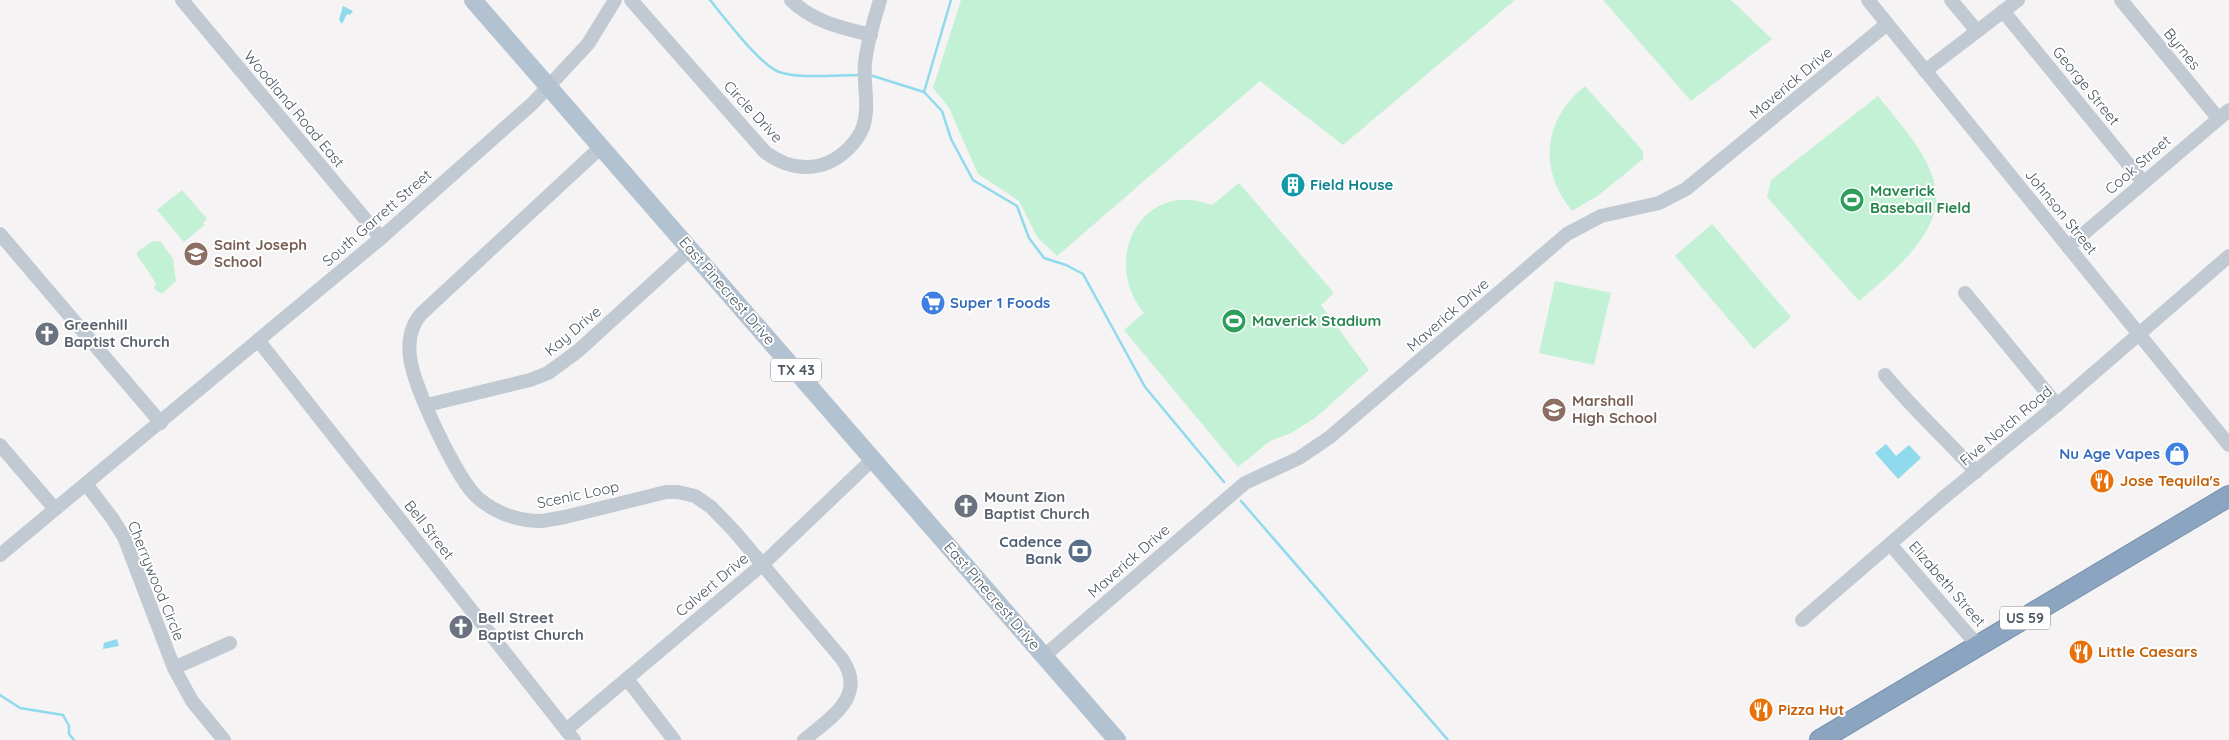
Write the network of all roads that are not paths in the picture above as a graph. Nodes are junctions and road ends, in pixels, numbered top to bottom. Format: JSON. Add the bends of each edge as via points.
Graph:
{"nodes":[{"id":1,"x":182,"y":0,"type":"edge"},
{"id":2,"x":473,"y":0,"type":"edge"},
{"id":3,"x":615,"y":0,"type":"edge"},
{"id":4,"x":631,"y":0,"type":"edge"},
{"id":5,"x":791,"y":0,"type":"edge"},
{"id":6,"x":880,"y":0,"type":"edge"},
{"id":7,"x":1868,"y":0,"type":"edge"},
{"id":8,"x":1951,"y":0,"type":"edge"},
{"id":9,"x":2018,"y":0,"type":"edge"},
{"id":10,"x":2121,"y":0,"type":"edge"},
{"id":11,"x":2003,"y":11,"type":"junction"},
{"id":12,"x":1887,"y":24,"type":"junction"},
{"id":13,"x":1977,"y":31,"type":"junction"},
{"id":14,"x":871,"y":35,"type":"junction"},
{"id":15,"x":1925,"y":72,"type":"junction"},
{"id":16,"x":549,"y":86,"type":"junction"},
{"id":17,"x":2224,"y":114,"type":"edge"},
{"id":18,"x":601,"y":147,"type":"junction"},
{"id":19,"x":2143,"y":182,"type":"junction"},
{"id":20,"x":0,"y":234,"type":"edge"},
{"id":21,"x":381,"y":238,"type":"junction"},
{"id":22,"x":2068,"y":247,"type":"junction"},
{"id":23,"x":690,"y":249,"type":"junction"},
{"id":24,"x":2229,"y":256,"type":"edge"},
{"id":25,"x":1965,"y":293,"type":"dead end"},
{"id":26,"x":2138,"y":334,"type":"junction"},
{"id":27,"x":258,"y":340,"type":"junction"},
{"id":28,"x":1885,"y":375,"type":"dead end"},
{"id":29,"x":427,"y":405,"type":"junction"},
{"id":30,"x":2057,"y":405,"type":"junction"},
{"id":31,"x":161,"y":423,"type":"junction"},
{"id":32,"x":2229,"y":444,"type":"edge"},
{"id":33,"x":0,"y":445,"type":"edge"},
{"id":34,"x":873,"y":459,"type":"junction"},
{"id":35,"x":1976,"y":472,"type":"junction"},
{"id":36,"x":86,"y":484,"type":"junction"},
{"id":37,"x":2229,"y":496,"type":"edge"},
{"id":38,"x":55,"y":509,"type":"junction"},
{"id":39,"x":1890,"y":544,"type":"junction"},
{"id":40,"x":0,"y":555,"type":"edge"},
{"id":41,"x":763,"y":564,"type":"junction"},
{"id":42,"x":1802,"y":620,"type":"dead end"},
{"id":43,"x":230,"y":643,"type":"dead end"},
{"id":44,"x":1978,"y":646,"type":"junction"},
{"id":45,"x":1044,"y":656,"type":"junction"},
{"id":46,"x":174,"y":668,"type":"junction"},
{"id":47,"x":627,"y":679,"type":"junction"},
{"id":48,"x":570,"y":735,"type":"edge"},
{"id":49,"x":224,"y":740,"type":"edge"},
{"id":50,"x":674,"y":740,"type":"edge"},
{"id":51,"x":804,"y":740,"type":"edge"},
{"id":52,"x":1118,"y":740,"type":"edge"},
{"id":53,"x":1820,"y":740,"type":"edge"}],
"edges":[{"from":1,"to":21,"type":"street","name":"Woodland Road East"},
{"from":2,"to":16,"type":"main road","name":"East Pinecrest Drive","number":"TX 43"},
{"from":3,"to":16,"type":"street","name":"South Garrett Street","via":[[588,44]]},
{"from":4,"to":14,"type":"street","name":"Circle Drive","via":[[758,145],[773,158],[795,167],[813,168],[833,161],[858,137],[866,114],[865,65]]},
{"from":5,"to":14,"type":"street","via":[[802,10],[831,25]]},
{"from":6,"to":14,"type":"street","name":"Circle Drive"},
{"from":7,"to":12,"type":"street","name":"Johnson Street"},
{"from":8,"to":13,"type":"street"},
{"from":9,"to":11,"type":"street"},
{"from":10,"to":17,"type":"street","name":"Byrnes"},
{"from":11,"to":13,"type":"street"},
{"from":11,"to":19,"type":"street","name":"George Street"},
{"from":12,"to":15,"type":"street","name":"Johnson Street"},
{"from":12,"to":45,"type":"street","name":"Maverick Drive","via":[[1686,189],[1659,203],[1616,211],[1592,220],[1567,234],[1330,437],[1299,458],[1245,483]]},
{"from":13,"to":15,"type":"street"},
{"from":15,"to":22,"type":"street","name":"Johnson Street"},
{"from":16,"to":18,"type":"main road","name":"East Pinecrest Drive","number":"TX 43"},
{"from":16,"to":21,"type":"street","name":"South Garrett Street"},
{"from":17,"to":19,"type":"street","name":"Cook Street"},
{"from":18,"to":23,"type":"main road","name":"East Pinecrest Drive","number":"TX 43"},
{"from":18,"to":29,"type":"street","name":"Scenic Loop","via":[[415,321],[410,333],[410,360]]},
{"from":19,"to":22,"type":"street","name":"Cook Street"},
{"from":20,"to":31,"type":"street"},
{"from":21,"to":27,"type":"street","name":"South Garrett Street"},
{"from":22,"to":26,"type":"street","name":"Johnson Street"},
{"from":23,"to":29,"type":"street","name":"Kay Drive","via":[[556,368],[530,380]]},
{"from":23,"to":34,"type":"main road","name":"East Pinecrest Drive","number":"TX 43"},
{"from":24,"to":26,"type":"street","name":"Five Notch Road"},
{"from":25,"to":30,"type":"street"},
{"from":26,"to":30,"type":"street","name":"Five Notch Road"},
{"from":26,"to":32,"type":"street","name":"Johnson Street"},
{"from":27,"to":31,"type":"street","name":"South Garrett Street"},
{"from":27,"to":48,"type":"street","name":"Bell Street"},
{"from":28,"to":35,"type":"street","via":[[1905,400]]},
{"from":29,"to":41,"type":"street","name":"Scenic Loop","via":[[465,484],[478,498],[501,513],[542,521],[666,492],[678,492],[695,496],[711,506]]},
{"from":30,"to":35,"type":"street","name":"Five Notch Road"},
{"from":31,"to":36,"type":"street","name":"South Garrett Street"},
{"from":33,"to":38,"type":"street"},
{"from":34,"to":41,"type":"street","name":"Calvert Drive"},
{"from":34,"to":45,"type":"main road","name":"East Pinecrest Drive","number":"TX 43"},
{"from":35,"to":39,"type":"street","name":"Five Notch Road"},
{"from":36,"to":38,"type":"street","name":"South Garrett Street"},
{"from":36,"to":46,"type":"street","name":"Cherrywood Circle","via":[[124,537]]},
{"from":37,"to":44,"type":"highway","number":"US 59"},
{"from":38,"to":40,"type":"street","name":"South Garrett Street"},
{"from":39,"to":42,"type":"street","name":"Five Notch Road"},
{"from":39,"to":44,"type":"street","name":"Elizabeth Street"},
{"from":41,"to":47,"type":"street","name":"Calvert Drive"},
{"from":41,"to":51,"type":"street","name":"Scenic Loop","via":[[842,658],[850,676],[846,702]]},
{"from":43,"to":46,"type":"street"},
{"from":44,"to":53,"type":"highway","number":"US 59"},
{"from":45,"to":52,"type":"main road","name":"East Pinecrest Drive","number":"TX 43"},
{"from":46,"to":49,"type":"street","name":"Cherrywood Circle","via":[[196,706]]},
{"from":47,"to":48,"type":"street","name":"Calvert Drive"},
{"from":47,"to":50,"type":"street"}]}
